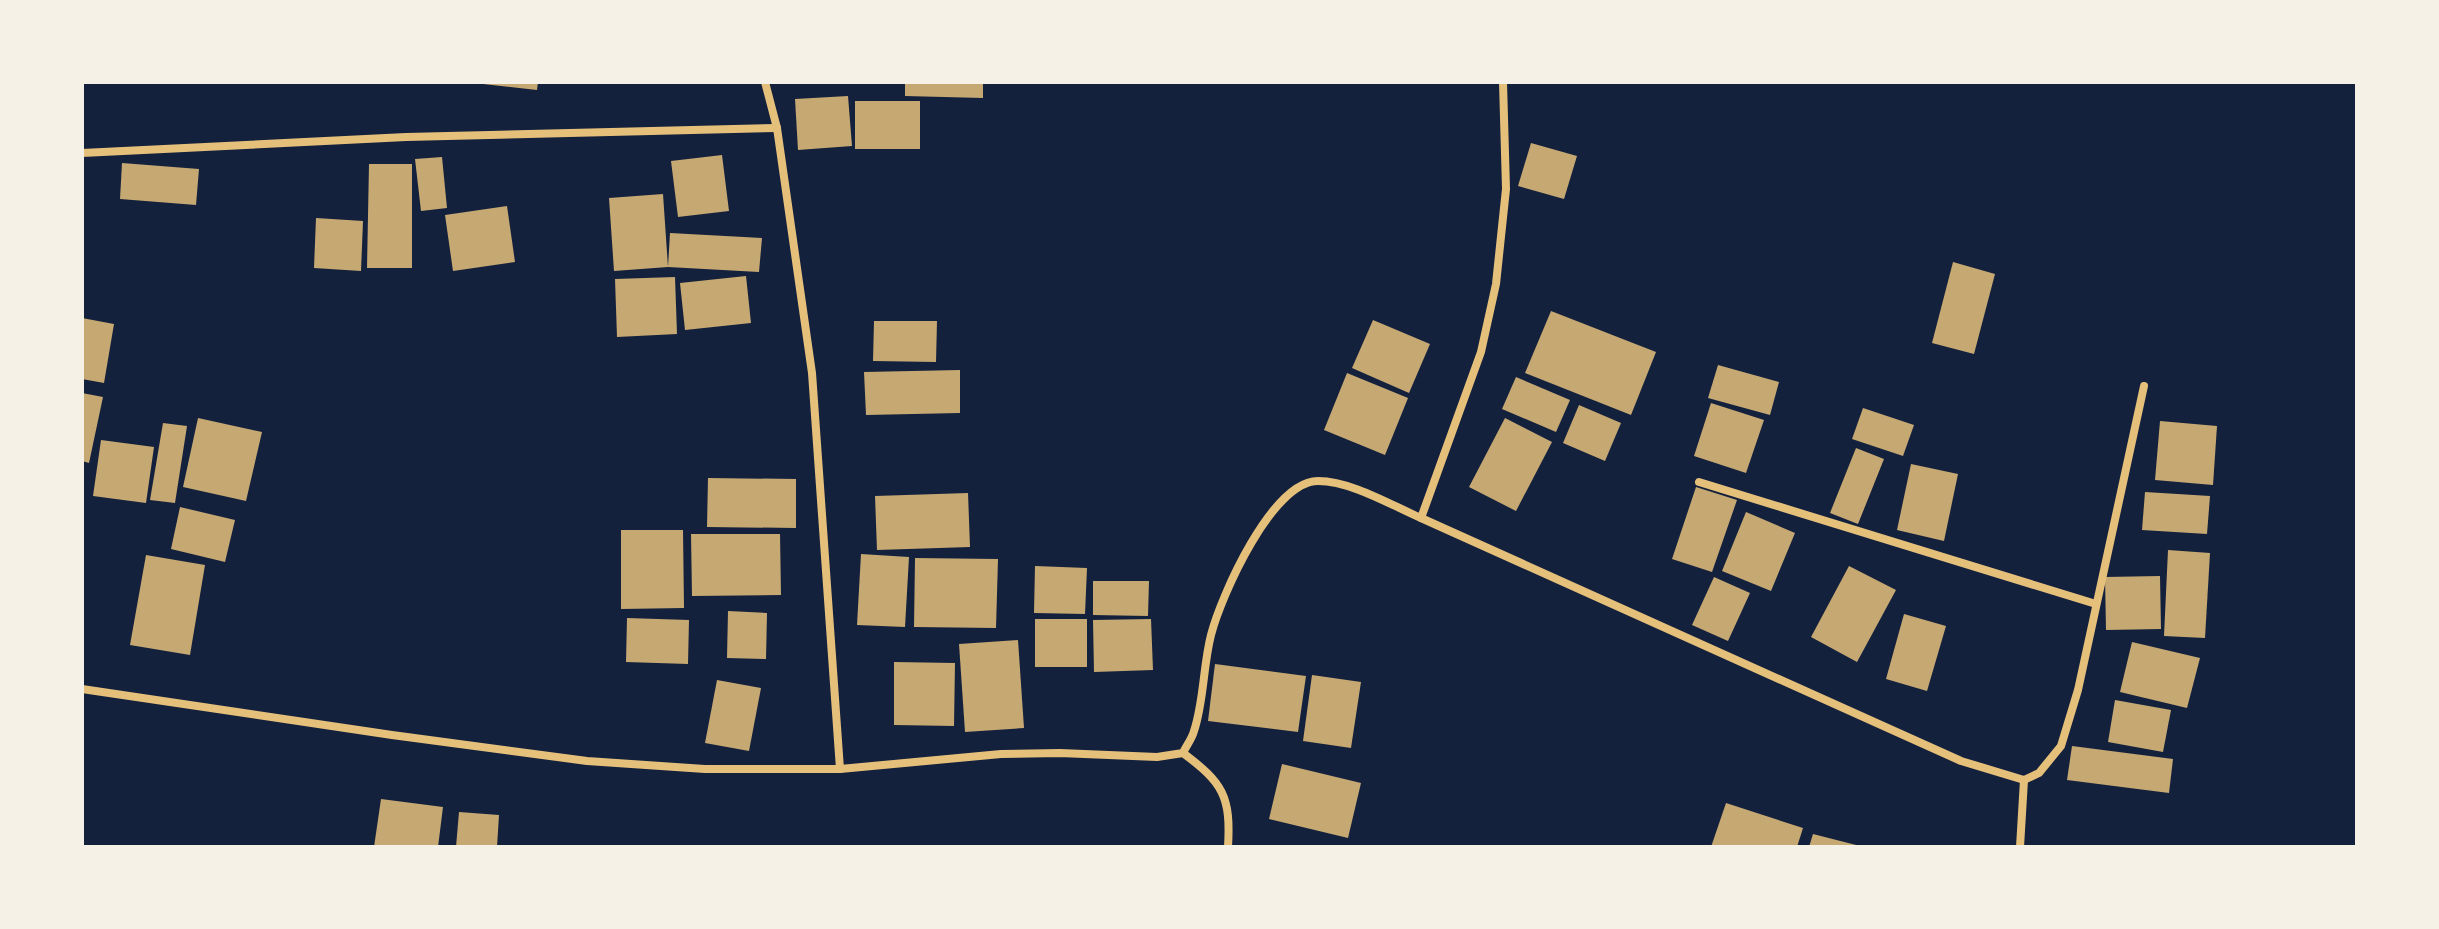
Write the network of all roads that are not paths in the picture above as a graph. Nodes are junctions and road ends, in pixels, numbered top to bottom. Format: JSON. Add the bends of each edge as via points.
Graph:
{"nodes":[{"id":1,"x":765,"y":82,"type":"edge"},
{"id":2,"x":1503,"y":82,"type":"edge"},
{"id":3,"x":777,"y":128,"type":"junction"},
{"id":4,"x":82,"y":153,"type":"edge"},
{"id":5,"x":2144,"y":386,"type":"dead end"},
{"id":6,"x":1699,"y":482,"type":"dead end"},
{"id":7,"x":1421,"y":518,"type":"junction"},
{"id":8,"x":2096,"y":604,"type":"junction"},
{"id":9,"x":82,"y":689,"type":"edge"},
{"id":10,"x":1183,"y":753,"type":"junction"},
{"id":11,"x":840,"y":769,"type":"junction"},
{"id":12,"x":2024,"y":780,"type":"junction"},
{"id":13,"x":1228,"y":847,"type":"edge"},
{"id":14,"x":2020,"y":847,"type":"edge"}],
"edges":[{"from":1,"to":3,"type":"street"},
{"from":2,"to":7,"type":"street","via":[[1506,189],[1496,284],[1481,352]]},
{"from":3,"to":4,"type":"street","via":[[406,137]]},
{"from":3,"to":11,"type":"street","via":[[812,373]]},
{"from":5,"to":8,"type":"street"},
{"from":6,"to":8,"type":"street"},
{"from":7,"to":10,"type":"street","via":[[1341,484],[1315,481],[1292,489],[1254,539],[1225,594],[1211,634],[1194,733]]},
{"from":7,"to":12,"type":"street","via":[[1961,761]]},
{"from":8,"to":12,"type":"street","via":[[2061,746],[2039,773]]},
{"from":9,"to":11,"type":"street","via":[[587,761],[705,769]]},
{"from":10,"to":11,"type":"street","via":[[1001,754]]},
{"from":10,"to":13,"type":"street","via":[[1222,791]]},
{"from":12,"to":14,"type":"street"}]}
